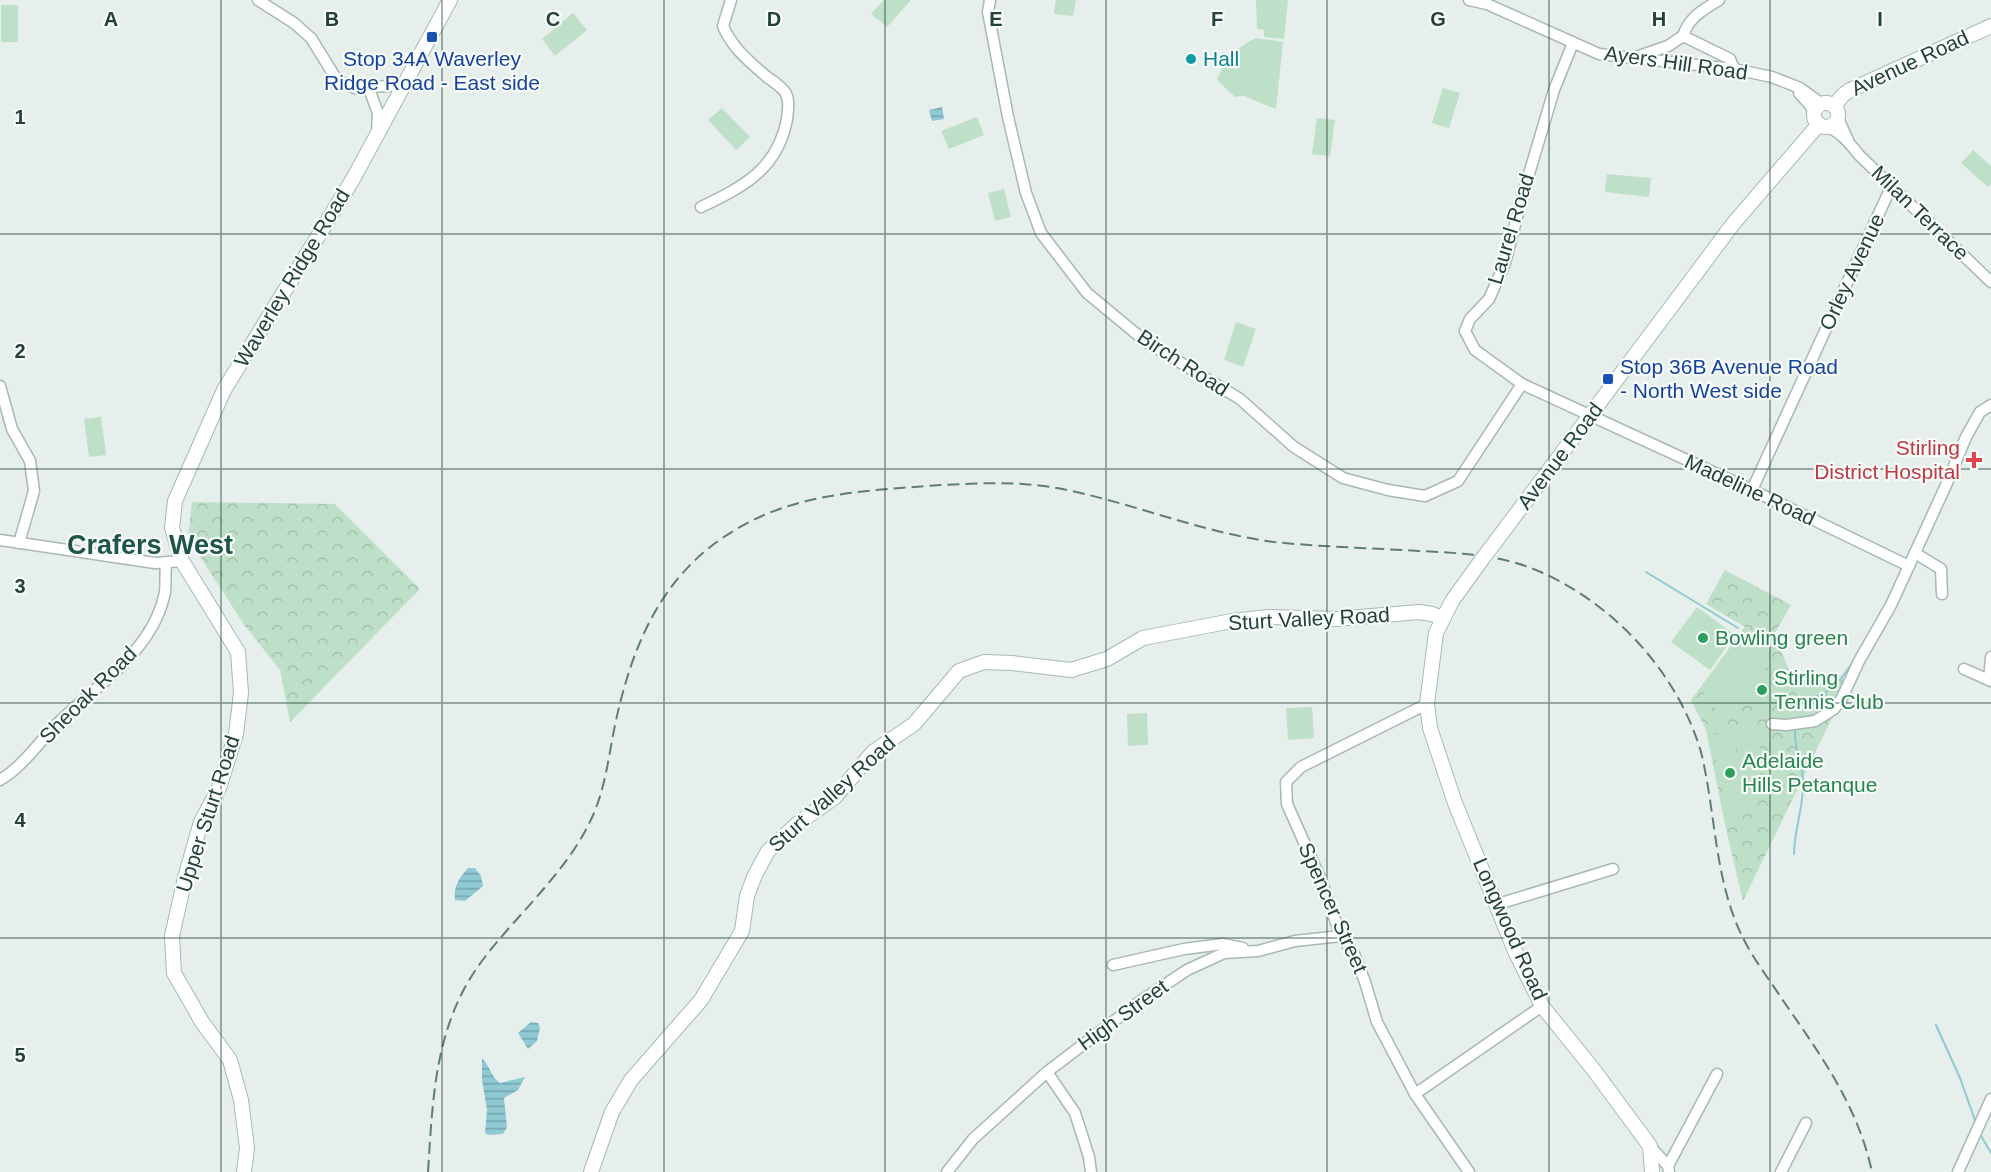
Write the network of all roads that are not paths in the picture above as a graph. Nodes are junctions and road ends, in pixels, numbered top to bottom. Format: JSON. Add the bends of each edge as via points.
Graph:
{"nodes":[{"id":1,"x":258,"y":0,"type":"edge"},
{"id":2,"x":731,"y":0,"type":"edge"},
{"id":3,"x":990,"y":0,"type":"edge"},
{"id":4,"x":1469,"y":0,"type":"edge"},
{"id":5,"x":1719,"y":0,"type":"edge"},
{"id":6,"x":449,"y":1,"type":"edge"},
{"id":7,"x":1487,"y":2,"type":"edge"},
{"id":8,"x":1991,"y":26,"type":"edge"},
{"id":9,"x":1683,"y":36,"type":"junction"},
{"id":10,"x":1573,"y":43,"type":"junction"},
{"id":11,"x":1632,"y":58,"type":"junction"},
{"id":12,"x":1734,"y":69,"type":"junction"},
{"id":13,"x":404,"y":85,"type":"junction"},
{"id":14,"x":369,"y":89,"type":"junction"},
{"id":15,"x":1825,"y":115,"type":"junction"},
{"id":16,"x":376,"y":133,"type":"junction"},
{"id":17,"x":1892,"y":185,"type":"junction"},
{"id":18,"x":701,"y":207,"type":"dead end"},
{"id":19,"x":1991,"y":282,"type":"edge"},
{"id":20,"x":1522,"y":384,"type":"junction"},
{"id":21,"x":0,"y":386,"type":"edge"},
{"id":22,"x":1991,"y":405,"type":"edge"},
{"id":23,"x":1589,"y":417,"type":"junction"},
{"id":24,"x":1752,"y":490,"type":"junction"},
{"id":25,"x":0,"y":540,"type":"edge"},
{"id":26,"x":19,"y":543,"type":"junction"},
{"id":27,"x":1915,"y":553,"type":"junction"},
{"id":28,"x":182,"y":561,"type":"junction"},
{"id":29,"x":166,"y":564,"type":"junction"},
{"id":30,"x":1909,"y":566,"type":"junction"},
{"id":31,"x":1942,"y":594,"type":"dead end"},
{"id":32,"x":1442,"y":618,"type":"junction"},
{"id":33,"x":1991,"y":657,"type":"edge"},
{"id":34,"x":1432,"y":658,"type":"joint"},
{"id":35,"x":1964,"y":669,"type":"dead end"},
{"id":36,"x":1990,"y":681,"type":"edge"},
{"id":37,"x":1427,"y":704,"type":"junction"},
{"id":38,"x":1772,"y":724,"type":"dead end"},
{"id":39,"x":0,"y":780,"type":"edge"},
{"id":40,"x":1614,"y":869,"type":"dead end"},
{"id":41,"x":1495,"y":905,"type":"junction"},
{"id":42,"x":1341,"y":936,"type":"junction"},
{"id":43,"x":1258,"y":951,"type":"junction"},
{"id":44,"x":1113,"y":965,"type":"dead end"},
{"id":45,"x":1542,"y":1006,"type":"junction"},
{"id":46,"x":1047,"y":1072,"type":"junction"},
{"id":47,"x":1717,"y":1074,"type":"dead end"},
{"id":48,"x":1415,"y":1094,"type":"junction"},
{"id":49,"x":1991,"y":1099,"type":"edge"},
{"id":50,"x":1806,"y":1123,"type":"dead end"},
{"id":51,"x":1650,"y":1146,"type":"junction"},
{"id":52,"x":1669,"y":1169,"type":"edge"},
{"id":53,"x":244,"y":1172,"type":"edge"},
{"id":54,"x":591,"y":1172,"type":"edge"},
{"id":55,"x":947,"y":1172,"type":"edge"},
{"id":56,"x":1091,"y":1172,"type":"edge"},
{"id":57,"x":1469,"y":1172,"type":"edge"},
{"id":58,"x":1652,"y":1172,"type":"edge"},
{"id":59,"x":1781,"y":1172,"type":"edge"},
{"id":60,"x":1958,"y":1172,"type":"edge"}],
"edges":[{"from":1,"to":14,"type":"street","via":[[294,23],[310,39],[337,80]]},
{"from":2,"to":18,"type":"street","via":[[723,26],[728,38],[785,92],[789,106],[773,157],[753,180]]},
{"from":3,"to":20,"type":"street","name":"Birch Road","via":[[988,12],[1008,117],[1026,193],[1041,232],[1087,293],[1145,341],[1240,399],[1294,447],[1343,478],[1425,496],[1458,481]]},
{"from":4,"to":7,"type":"street","name":"Ayers Hill Road"},
{"from":5,"to":9,"type":"street","via":[[1687,23]]},
{"from":6,"to":13,"type":"street","name":"Waverley Ridge Road"},
{"from":7,"to":10,"type":"street","name":"Ayers Hill Road"},
{"from":8,"to":15,"type":"street","name":"Avenue Road","via":[[1850,90]]},
{"from":9,"to":11,"type":"street","via":[[1668,46]]},
{"from":9,"to":12,"type":"street","via":[[1730,59]]},
{"from":10,"to":11,"type":"street","name":"Ayers Hill Road","via":[[1599,54]]},
{"from":10,"to":20,"type":"street","name":"Laurel Road","via":[[1554,90],[1505,263],[1489,299],[1470,319],[1465,331],[1475,350]]},
{"from":11,"to":12,"type":"street","name":"Ayers Hill Road"},
{"from":12,"to":15,"type":"street","name":"Ayers Hill Road","via":[[1785,82]]},
{"from":13,"to":14,"type":"street"},
{"from":13,"to":16,"type":"street","name":"Waverley Ridge Road"},
{"from":14,"to":16,"type":"street","via":[[378,113]]},
{"from":15,"to":17,"type":"street","name":"Milan Terrace","via":[[1860,156]]},
{"from":15,"to":23,"type":"street","name":"Avenue Road","via":[[1733,224]]},
{"from":16,"to":28,"type":"street","name":"Waverley Ridge Road","via":[[353,179],[224,390],[175,501],[172,528]]},
{"from":17,"to":19,"type":"street","name":"Milan Terrace"},
{"from":17,"to":24,"type":"street","name":"Orley Avenue"},
{"from":20,"to":23,"type":"street","name":"Laurel Road"},
{"from":21,"to":26,"type":"street","via":[[12,429],[30,460],[34,491]]},
{"from":22,"to":27,"type":"street","via":[[1980,412],[1965,437]]},
{"from":23,"to":24,"type":"street","name":"Madeline Road"},
{"from":23,"to":32,"type":"street","name":"Avenue Road","bridge":true},
{"from":24,"to":30,"type":"street","name":"Madeline Road"},
{"from":25,"to":26,"type":"street"},
{"from":26,"to":29,"type":"street"},
{"from":27,"to":30,"type":"street"},
{"from":27,"to":31,"type":"street","via":[[1941,569]]},
{"from":28,"to":29,"type":"street"},
{"from":28,"to":53,"type":"street","name":"Upper Sturt Road","via":[[238,652],[242,693],[236,734],[219,788],[201,822],[185,878],[172,936],[174,973],[202,1023],[230,1060],[242,1100],[247,1148]]},
{"from":29,"to":39,"type":"street","name":"Sheoak Road","via":[[165,590],[147,635],[124,663]]},
{"from":30,"to":38,"type":"street","via":[[1834,710],[1807,724]]},
{"from":32,"to":34,"type":"street","name":"Avenue Road"},
{"from":32,"to":54,"type":"street","name":"Sturt Valley Road","via":[[1419,612],[1336,619],[1268,617],[1143,638],[1107,659],[1071,670],[984,662],[959,671],[914,724],[873,752],[835,798],[768,850],[747,896],[742,931],[701,1000],[631,1080],[612,1112]]},
{"from":33,"to":36,"type":"street"},
{"from":34,"to":37,"type":"street","name":"Longwood Road"},
{"from":35,"to":36,"type":"street"},
{"from":37,"to":41,"type":"street","name":"Longwood Road","via":[[1438,752]]},
{"from":37,"to":42,"type":"street","name":"Spencer Street","via":[[1301,767],[1286,782],[1287,804]]},
{"from":40,"to":41,"type":"street"},
{"from":41,"to":45,"type":"street","name":"Longwood Road"},
{"from":42,"to":43,"type":"street","name":"High Street","via":[[1295,941]]},
{"from":42,"to":48,"type":"street","name":"Spencer Street","via":[[1355,956],[1377,1022]]},
{"from":43,"to":44,"type":"street","via":[[1223,944]]},
{"from":43,"to":46,"type":"street","name":"High Street","via":[[1224,953],[1187,970]]},
{"from":45,"to":48,"type":"street"},
{"from":45,"to":51,"type":"street","name":"Longwood Road"},
{"from":46,"to":55,"type":"street","name":"High Street","via":[[973,1139]]},
{"from":46,"to":56,"type":"street","via":[[1075,1113]]},
{"from":47,"to":52,"type":"street"},
{"from":48,"to":57,"type":"street","name":"Spencer Street"},
{"from":49,"to":60,"type":"street"},
{"from":50,"to":59,"type":"street"},
{"from":51,"to":52,"type":"street"},
{"from":51,"to":58,"type":"street"}]}
